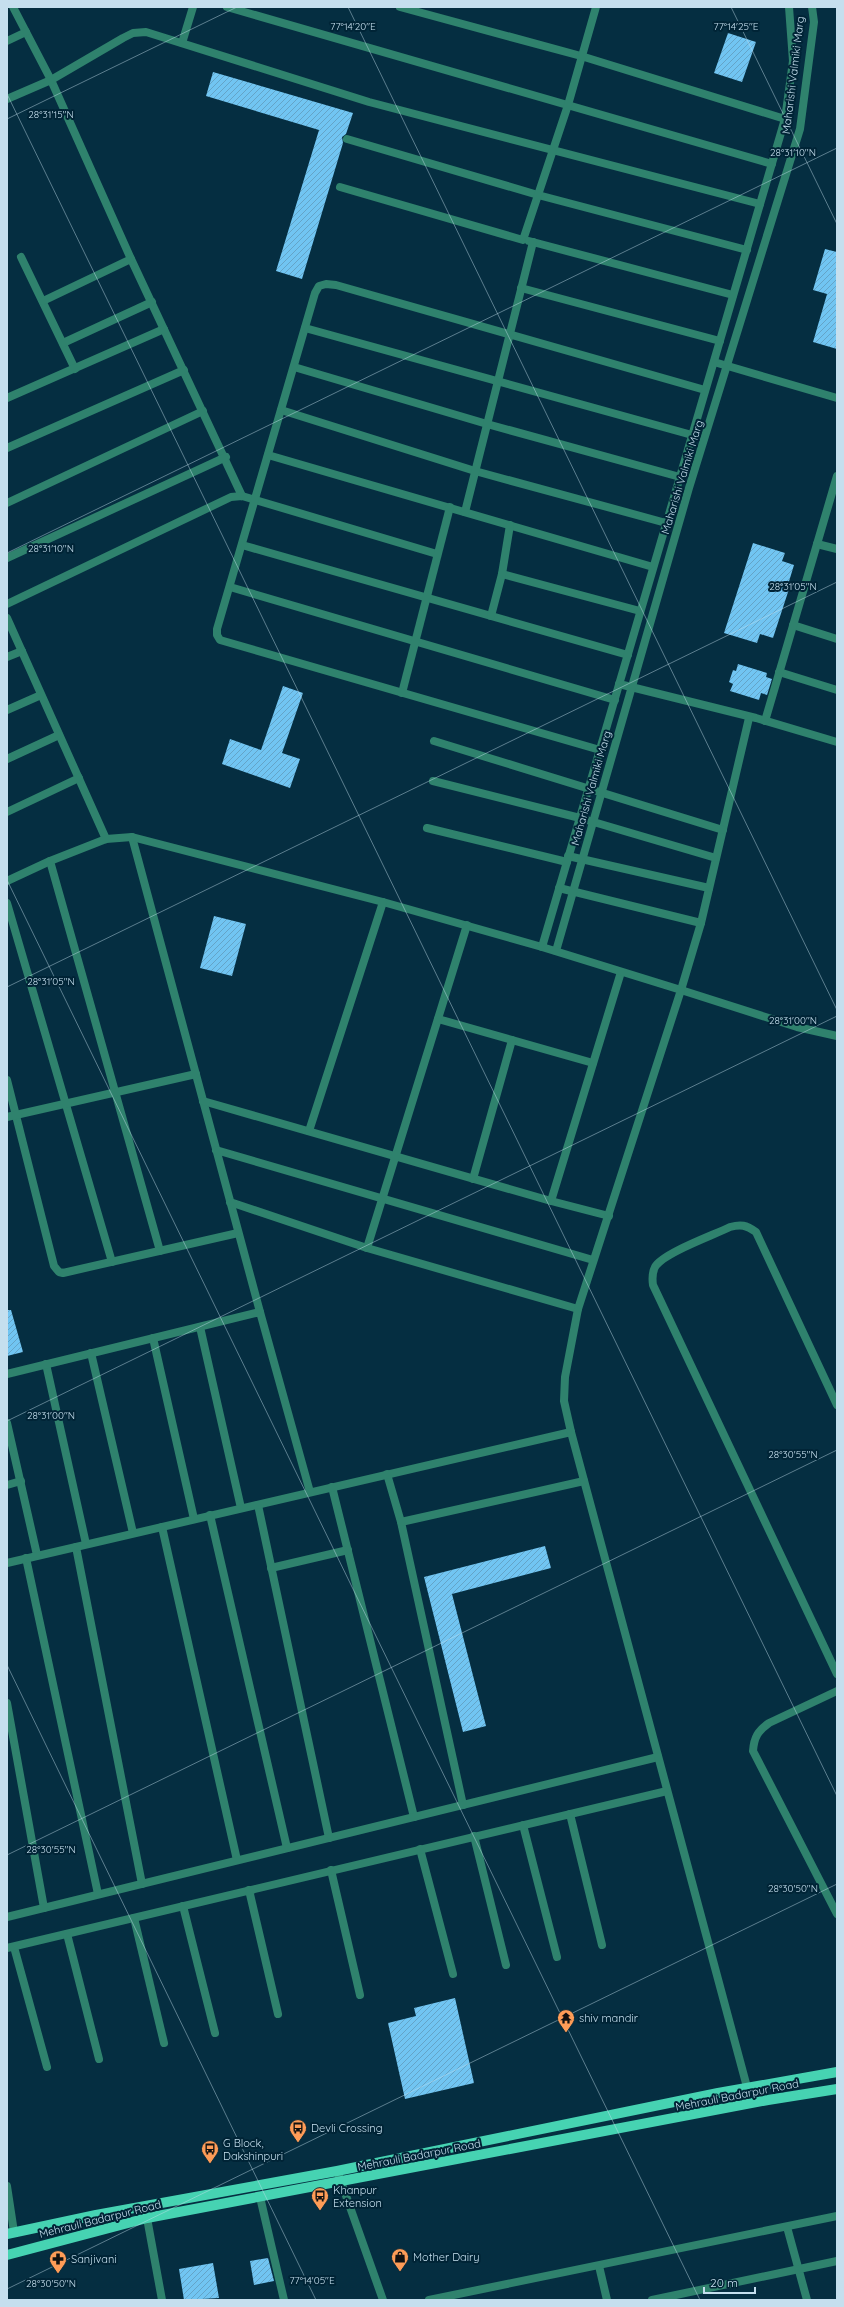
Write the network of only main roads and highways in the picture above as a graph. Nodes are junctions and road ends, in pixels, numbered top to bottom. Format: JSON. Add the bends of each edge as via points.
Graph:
{"nodes":[{"id":1,"x":837,"y":2072,"type":"edge"},
{"id":2,"x":837,"y":2089,"type":"edge"},
{"id":3,"x":11,"y":2233,"type":"edge"},
{"id":4,"x":7,"y":2255,"type":"edge"}],
"edges":[{"from":1,"to":3,"type":"main road","name":"Mehrauli Badarpur Road","via":[[747,2087],[337,2171]]},
{"from":2,"to":4,"type":"main road","name":"Mehrauli Badarpur Road","via":[[148,2218]]}]}
